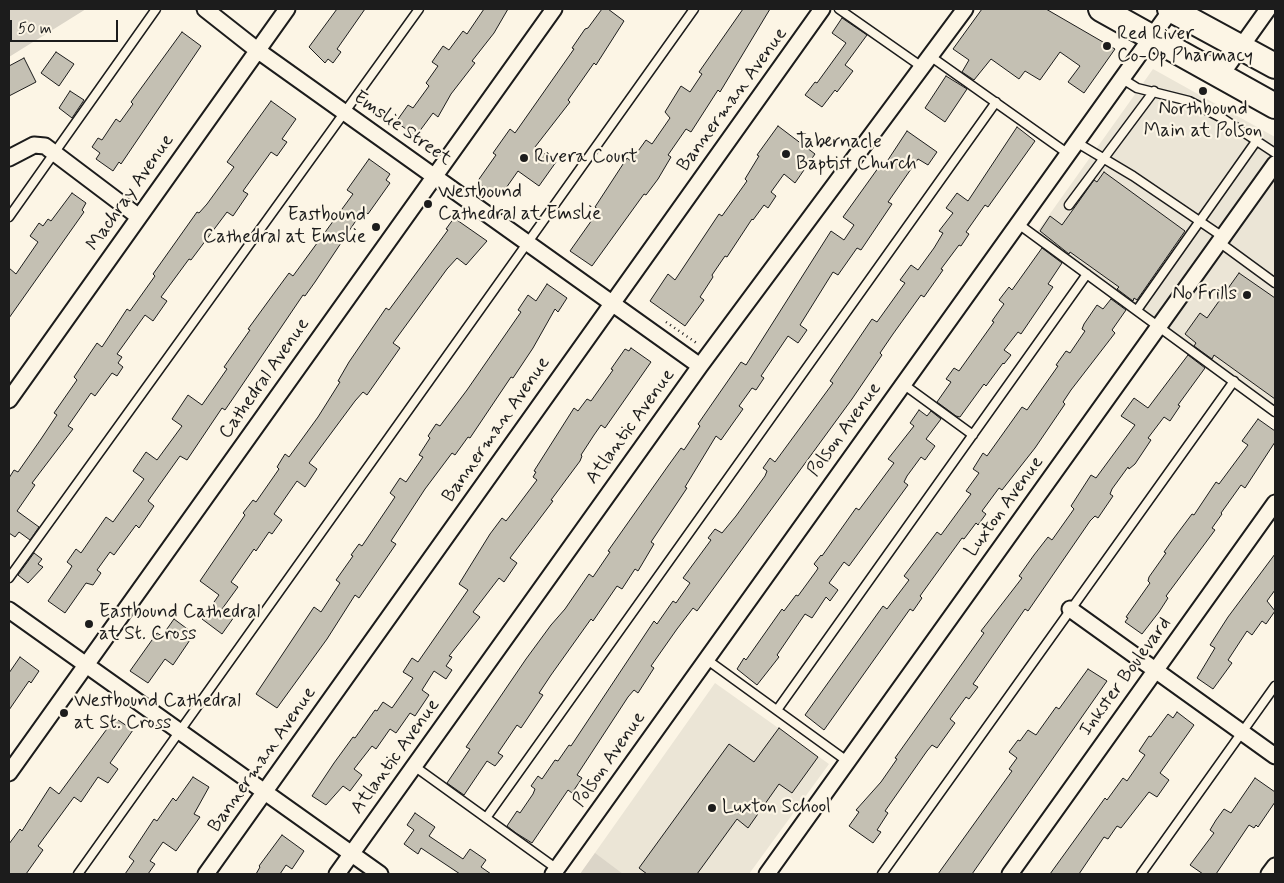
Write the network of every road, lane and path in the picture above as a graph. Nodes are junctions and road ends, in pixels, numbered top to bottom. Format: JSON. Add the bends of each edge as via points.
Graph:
{"nodes":[{"id":1,"x":156,"y":9,"type":"edge"},
{"id":2,"x":205,"y":9,"type":"edge"},
{"id":3,"x":287,"y":9,"type":"edge"},
{"id":4,"x":419,"y":9,"type":"edge"},
{"id":5,"x":554,"y":9,"type":"edge"},
{"id":6,"x":694,"y":9,"type":"edge"},
{"id":7,"x":839,"y":9,"type":"edge"},
{"id":8,"x":965,"y":9,"type":"edge"},
{"id":9,"x":1101,"y":9,"type":"edge"},
{"id":10,"x":1170,"y":9,"type":"edge"},
{"id":11,"x":1268,"y":9,"type":"edge"},
{"id":12,"x":818,"y":10,"type":"edge"},
{"id":13,"x":1151,"y":37,"type":"junction"},
{"id":14,"x":1240,"y":47,"type":"junction"},
{"id":15,"x":257,"y":50,"type":"junction"},
{"id":16,"x":926,"y":61,"type":"junction"},
{"id":17,"x":1275,"y":66,"type":"edge"},
{"id":18,"x":1221,"y":75,"type":"junction"},
{"id":19,"x":1120,"y":78,"type":"junction"},
{"id":20,"x":1154,"y":91,"type":"junction"},
{"id":21,"x":996,"y":102,"type":"junction"},
{"id":22,"x":1275,"y":106,"type":"edge"},
{"id":23,"x":345,"y":113,"type":"junction"},
{"id":24,"x":1257,"y":140,"type":"junction"},
{"id":25,"x":1072,"y":147,"type":"junction"},
{"id":26,"x":1275,"y":153,"type":"edge"},
{"id":27,"x":54,"y":154,"type":"junction"},
{"id":28,"x":9,"y":158,"type":"edge"},
{"id":29,"x":1104,"y":158,"type":"junction"},
{"id":30,"x":1275,"y":164,"type":"edge"},
{"id":31,"x":434,"y":176,"type":"junction"},
{"id":32,"x":1069,"y":205,"type":"dead end"},
{"id":33,"x":9,"y":217,"type":"edge"},
{"id":34,"x":139,"y":217,"type":"junction"},
{"id":35,"x":1201,"y":221,"type":"junction"},
{"id":36,"x":1018,"y":223,"type":"junction"},
{"id":37,"x":1221,"y":240,"type":"junction"},
{"id":38,"x":527,"y":242,"type":"junction"},
{"id":39,"x":1087,"y":274,"type":"junction"},
{"id":40,"x":1275,"y":284,"type":"edge"},
{"id":41,"x":612,"y":303,"type":"junction"},
{"id":42,"x":1137,"y":310,"type":"junction"},
{"id":43,"x":660,"y":318,"type":"dead end"},
{"id":44,"x":1158,"y":327,"type":"junction"},
{"id":45,"x":710,"y":353,"type":"junction"},
{"id":46,"x":700,"y":366,"type":"junction"},
{"id":47,"x":1234,"y":382,"type":"junction"},
{"id":48,"x":903,"y":384,"type":"junction"},
{"id":49,"x":10,"y":395,"type":"edge"},
{"id":50,"x":1275,"y":412,"type":"edge"},
{"id":51,"x":973,"y":435,"type":"junction"},
{"id":52,"x":1275,"y":503,"type":"edge"},
{"id":53,"x":9,"y":578,"type":"edge"},
{"id":54,"x":1070,"y":609,"type":"junction"},
{"id":55,"x":9,"y":610,"type":"edge"},
{"id":56,"x":706,"y":659,"type":"junction"},
{"id":57,"x":86,"y":665,"type":"junction"},
{"id":58,"x":1154,"y":670,"type":"junction"},
{"id":59,"x":1275,"y":686,"type":"edge"},
{"id":60,"x":777,"y":710,"type":"junction"},
{"id":61,"x":179,"y":732,"type":"junction"},
{"id":62,"x":1242,"y":733,"type":"junction"},
{"id":63,"x":1275,"y":756,"type":"edge"},
{"id":64,"x":847,"y":761,"type":"junction"},
{"id":65,"x":414,"y":766,"type":"junction"},
{"id":66,"x":9,"y":773,"type":"edge"},
{"id":67,"x":264,"y":792,"type":"junction"},
{"id":68,"x":486,"y":818,"type":"junction"},
{"id":69,"x":351,"y":854,"type":"junction"},
{"id":70,"x":1275,"y":866,"type":"edge"},
{"id":71,"x":555,"y":871,"type":"edge"},
{"id":72,"x":78,"y":874,"type":"edge"},
{"id":73,"x":206,"y":874,"type":"edge"},
{"id":74,"x":337,"y":874,"type":"edge"},
{"id":75,"x":380,"y":874,"type":"edge"},
{"id":76,"x":767,"y":874,"type":"edge"},
{"id":77,"x":882,"y":874,"type":"edge"},
{"id":78,"x":1010,"y":874,"type":"edge"},
{"id":79,"x":1141,"y":874,"type":"edge"},
{"id":80,"x":1269,"y":874,"type":"edge"}],
"edges":[{"from":1,"to":27,"type":"lane"},
{"from":2,"to":15,"type":"street","name":"Emslie Street"},
{"from":3,"to":15,"type":"street","name":"Machray Avenue"},
{"from":4,"to":23,"type":"lane"},
{"from":5,"to":31,"type":"street","name":"Cathedral Avenue"},
{"from":6,"to":38,"type":"lane"},
{"from":7,"to":16,"type":"lane"},
{"from":8,"to":16,"type":"street","name":"Atlantic Avenue"},
{"from":9,"to":13,"type":"main road"},
{"from":10,"to":13,"type":"street","name":"Polson Avenue"},
{"from":10,"to":14,"type":"main road"},
{"from":11,"to":14,"type":"street"},
{"from":12,"to":41,"type":"street","name":"Bannerman Avenue"},
{"from":13,"to":18,"type":"main road"},
{"from":13,"to":19,"type":"street","name":"Polson Avenue"},
{"from":14,"to":17,"type":"main road"},
{"from":14,"to":18,"type":"street"},
{"from":15,"to":23,"type":"street","name":"Emslie Street"},
{"from":15,"to":34,"type":"street","name":"Machray Avenue"},
{"from":16,"to":21,"type":"lane"},
{"from":16,"to":45,"type":"street","name":"Atlantic Avenue"},
{"from":18,"to":22,"type":"main road"},
{"from":19,"to":20,"type":"lane","via":[[1137,88]]},
{"from":19,"to":25,"type":"street","name":"Polson Avenue"},
{"from":20,"to":24,"type":"lane","via":[[1189,101]]},
{"from":20,"to":29,"type":"lane"},
{"from":21,"to":25,"type":"lane"},
{"from":21,"to":68,"type":"lane"},
{"from":23,"to":31,"type":"street","name":"Emslie Street"},
{"from":23,"to":53,"type":"lane"},
{"from":24,"to":26,"type":"lane"},
{"from":24,"to":35,"type":"lane"},
{"from":25,"to":29,"type":"lane"},
{"from":25,"to":36,"type":"street","name":"Polson Avenue"},
{"from":27,"to":28,"type":"street","via":[[45,146],[34,145]]},
{"from":27,"to":33,"type":"lane"},
{"from":27,"to":34,"type":"street"},
{"from":29,"to":32,"type":"lane"},
{"from":29,"to":35,"type":"lane"},
{"from":30,"to":37,"type":"street","name":"Luxton Avenue"},
{"from":31,"to":38,"type":"street","name":"Emslie Street"},
{"from":31,"to":57,"type":"street","name":"Cathedral Avenue"},
{"from":34,"to":49,"type":"street","name":"Machray Avenue"},
{"from":35,"to":37,"type":"lane"},
{"from":35,"to":42,"type":"lane"},
{"from":36,"to":39,"type":"lane"},
{"from":36,"to":48,"type":"street","name":"Polson Avenue"},
{"from":37,"to":40,"type":"lane"},
{"from":37,"to":44,"type":"street","name":"Luxton Avenue"},
{"from":38,"to":41,"type":"street","name":"Emslie Street"},
{"from":38,"to":61,"type":"lane"},
{"from":39,"to":42,"type":"lane"},
{"from":39,"to":51,"type":"lane"},
{"from":41,"to":46,"type":"street","name":"Emslie Street"},
{"from":41,"to":67,"type":"street","name":"Bannerman Avenue"},
{"from":42,"to":44,"type":"lane"},
{"from":43,"to":45,"type":"path"},
{"from":44,"to":47,"type":"lane"},
{"from":44,"to":64,"type":"street","name":"Luxton Avenue"},
{"from":45,"to":46,"type":"street","name":"Atlantic Avenue"},
{"from":46,"to":65,"type":"street","name":"Atlantic Avenue"},
{"from":47,"to":50,"type":"lane"},
{"from":47,"to":54,"type":"lane"},
{"from":48,"to":51,"type":"lane"},
{"from":48,"to":56,"type":"street","name":"Polson Avenue"},
{"from":51,"to":60,"type":"lane"},
{"from":52,"to":58,"type":"street","name":"Inkster Boulevard"},
{"from":54,"to":58,"type":"street"},
{"from":54,"to":77,"type":"lane"},
{"from":55,"to":57,"type":"street"},
{"from":56,"to":60,"type":"lane"},
{"from":56,"to":71,"type":"street","name":"Polson Avenue"},
{"from":57,"to":61,"type":"street"},
{"from":57,"to":66,"type":"street","name":"Cathedral Avenue"},
{"from":58,"to":62,"type":"street"},
{"from":58,"to":78,"type":"street","name":"Inkster Boulevard"},
{"from":59,"to":62,"type":"lane"},
{"from":60,"to":64,"type":"lane"},
{"from":61,"to":67,"type":"street"},
{"from":61,"to":72,"type":"lane"},
{"from":62,"to":63,"type":"street"},
{"from":62,"to":79,"type":"lane"},
{"from":64,"to":76,"type":"street","name":"Luxton Avenue"},
{"from":65,"to":68,"type":"lane"},
{"from":65,"to":69,"type":"street","name":"Atlantic Avenue"},
{"from":67,"to":69,"type":"street"},
{"from":67,"to":73,"type":"street","name":"Bannerman Avenue"},
{"from":68,"to":71,"type":"lane"},
{"from":69,"to":74,"type":"street","name":"Atlantic Avenue"},
{"from":69,"to":75,"type":"street"},
{"from":70,"to":80,"type":"street"}]}
